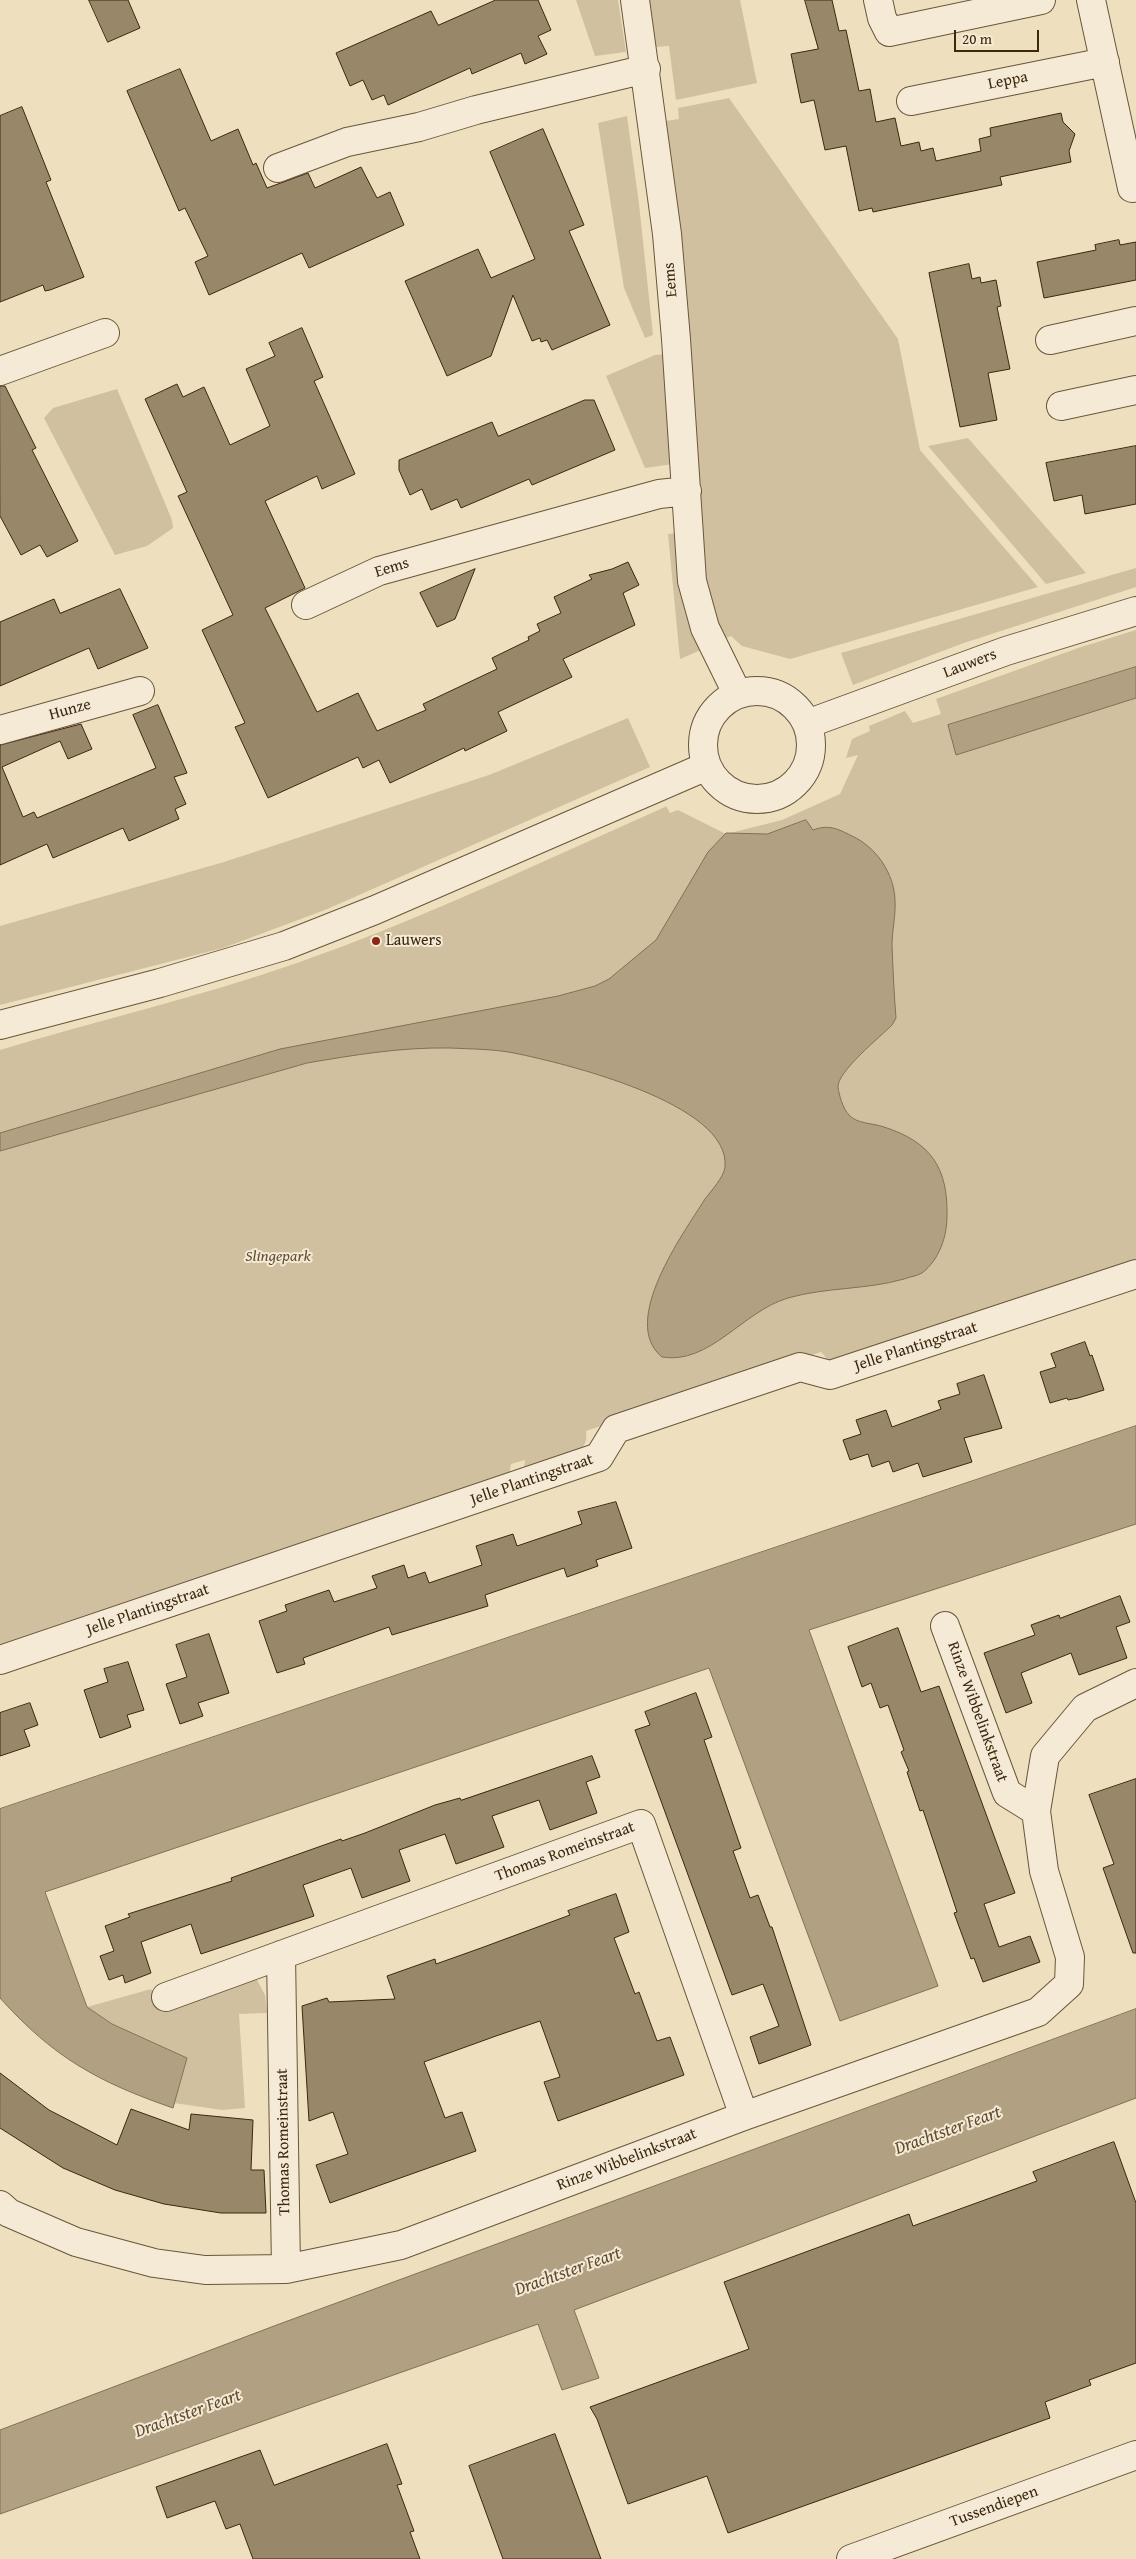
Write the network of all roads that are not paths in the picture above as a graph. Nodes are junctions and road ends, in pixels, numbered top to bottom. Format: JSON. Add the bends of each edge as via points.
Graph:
{"nodes":[{"id":1,"x":635,"y":0,"type":"edge"},
{"id":2,"x":878,"y":0,"type":"edge"},
{"id":3,"x":1041,"y":0,"type":"edge"},
{"id":4,"x":1091,"y":0,"type":"edge"},
{"id":5,"x":1105,"y":62,"type":"junction"},
{"id":6,"x":646,"y":69,"type":"junction"},
{"id":7,"x":911,"y":101,"type":"dead end"},
{"id":8,"x":278,"y":168,"type":"dead end"},
{"id":9,"x":1132,"y":188,"type":"dead end"},
{"id":10,"x":1136,"y":321,"type":"edge"},
{"id":11,"x":105,"y":333,"type":"dead end"},
{"id":12,"x":1050,"y":340,"type":"dead end"},
{"id":13,"x":0,"y":371,"type":"edge"},
{"id":14,"x":1136,"y":390,"type":"edge"},
{"id":15,"x":1061,"y":406,"type":"dead end"},
{"id":16,"x":687,"y":491,"type":"junction"},
{"id":17,"x":306,"y":605,"type":"dead end"},
{"id":18,"x":1136,"y":611,"type":"edge"},
{"id":19,"x":140,"y":691,"type":"dead end"},
{"id":20,"x":737,"y":693,"type":"junction"},
{"id":21,"x":807,"y":724,"type":"junction"},
{"id":22,"x":0,"y":730,"type":"edge"},
{"id":23,"x":707,"y":766,"type":"junction"},
{"id":24,"x":0,"y":1025,"type":"edge"},
{"id":25,"x":1136,"y":1274,"type":"edge"},
{"id":26,"x":945,"y":1626,"type":"dead end"},
{"id":27,"x":0,"y":1660,"type":"edge"},
{"id":28,"x":1136,"y":1683,"type":"edge"},
{"id":29,"x":1036,"y":1811,"type":"junction"},
{"id":30,"x":281,"y":1955,"type":"junction"},
{"id":31,"x":166,"y":1997,"type":"dead end"},
{"id":32,"x":744,"y":2116,"type":"junction"},
{"id":33,"x":0,"y":2205,"type":"edge"},
{"id":34,"x":286,"y":2269,"type":"junction"},
{"id":35,"x":1136,"y":2455,"type":"edge"},
{"id":36,"x":851,"y":2559,"type":"edge"}],
"edges":[{"from":1,"to":6,"type":"street","name":"Eems"},
{"from":2,"to":3,"type":"street","via":[[889,32]]},
{"from":4,"to":5,"type":"street"},
{"from":5,"to":7,"type":"street","name":"Leppa"},
{"from":5,"to":9,"type":"street"},
{"from":6,"to":8,"type":"street","via":[[419,127],[347,142]]},
{"from":6,"to":16,"type":"street","name":"Eems","via":[[667,234]]},
{"from":10,"to":12,"type":"street"},
{"from":11,"to":13,"type":"street"},
{"from":14,"to":15,"type":"street"},
{"from":16,"to":17,"type":"street","name":"Eems","via":[[659,494],[378,571]]},
{"from":16,"to":20,"type":"street","name":"Eems","via":[[692,581],[700,617]]},
{"from":18,"to":21,"type":"street","name":"Lauwers","via":[[1006,650]]},
{"from":19,"to":22,"type":"street","name":"Hunze"},
{"from":20,"to":21,"type":"street","via":[[756,690],[774,693],[797,708]]},
{"from":20,"to":23,"type":"street","via":[[716,709],[706,725],[703,746]]},
{"from":21,"to":23,"type":"street","via":[[811,736],[810,755],[797,781],[784,792],[751,799],[733,794],[717,782]]},
{"from":23,"to":24,"type":"street","via":[[375,910],[284,946]]},
{"from":25,"to":27,"type":"street","name":"Jelle Plantingstraat","via":[[830,1375],[800,1367],[616,1429],[599,1457]]},
{"from":26,"to":29,"type":"street","name":"Rinze Wibbelinkstraat","via":[[1007,1793]]},
{"from":28,"to":29,"type":"street","name":"Rinze Wibbelinkstraat","via":[[1085,1708],[1045,1756]]},
{"from":29,"to":32,"type":"street","name":"Rinze Wibbelinkstraat","via":[[1044,1871],[1070,1957],[1069,1984],[1038,2012]]},
{"from":30,"to":31,"type":"street","name":"Thomas Romeinstraat"},
{"from":30,"to":32,"type":"street","name":"Thomas Romeinstraat","via":[[641,1824]]},
{"from":30,"to":34,"type":"street","name":"Thomas Romeinstraat"},
{"from":32,"to":34,"type":"street","name":"Rinze Wibbelinkstraat","via":[[401,2244]]},
{"from":33,"to":34,"type":"street","name":"Rinze Wibbelinkstraat","via":[[9,2213],[76,2242],[154,2263],[205,2270]]},
{"from":35,"to":36,"type":"street","name":"Tussendiepen"}]}
